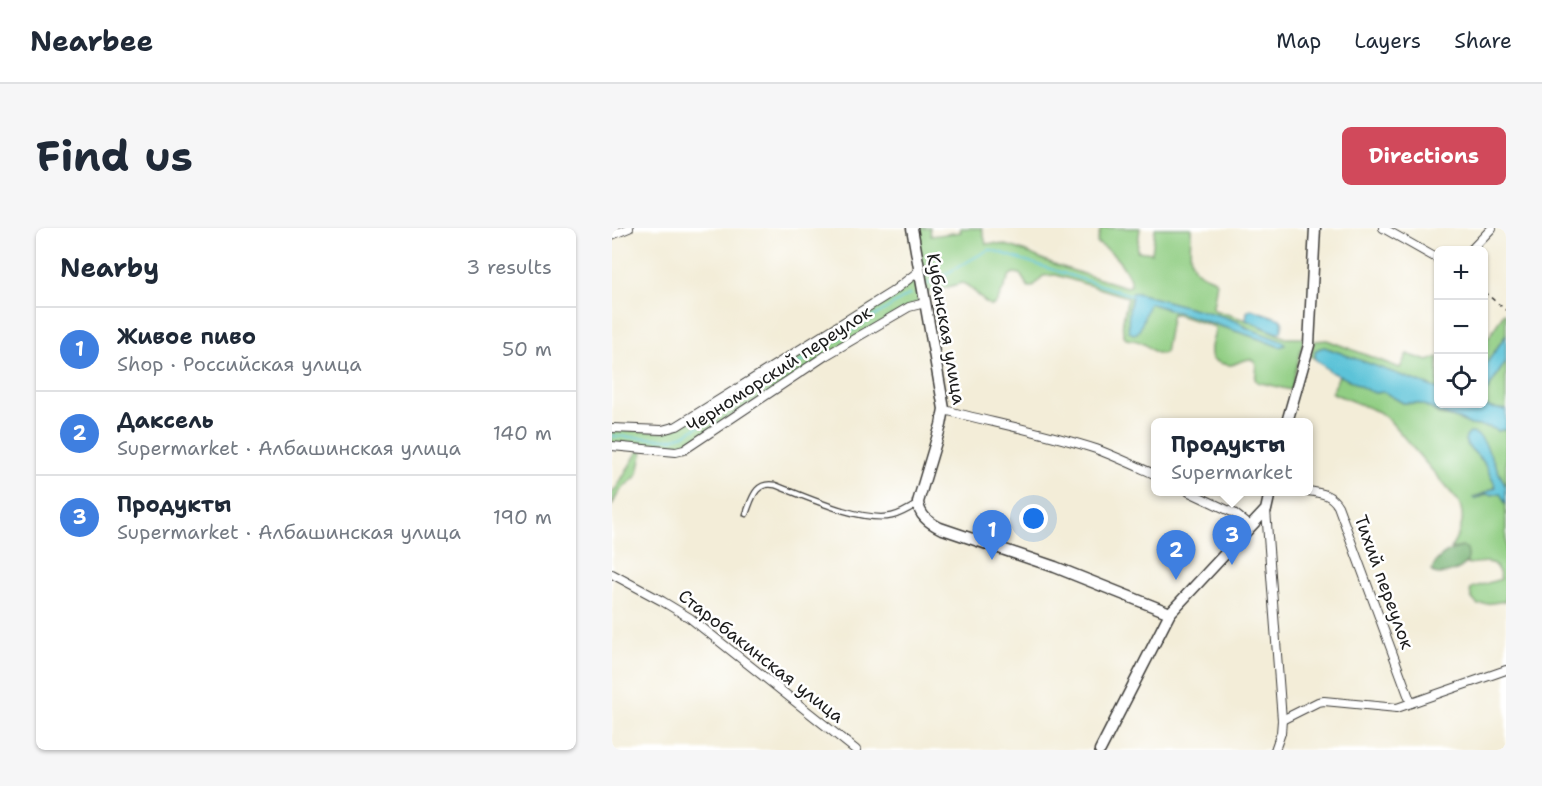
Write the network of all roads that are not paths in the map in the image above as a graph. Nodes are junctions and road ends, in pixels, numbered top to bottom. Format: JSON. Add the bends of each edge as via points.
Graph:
{"nodes":[{"id":1,"x":629,"y":228,"type":"edge"},
{"id":2,"x":912,"y":228,"type":"edge"},
{"id":3,"x":1315,"y":228,"type":"edge"},
{"id":4,"x":1383,"y":228,"type":"edge"},
{"id":5,"x":1492,"y":228,"type":"edge"},
{"id":6,"x":612,"y":236,"type":"edge"},
{"id":7,"x":1475,"y":246,"type":"edge"},
{"id":8,"x":1434,"y":257,"type":"edge"},
{"id":9,"x":919,"y":271,"type":"junction"},
{"id":10,"x":926,"y":303,"type":"junction"},
{"id":11,"x":944,"y":410,"type":"junction"},
{"id":12,"x":1288,"y":418,"type":"edge"},
{"id":13,"x":612,"y":428,"type":"edge"},
{"id":14,"x":612,"y":446,"type":"edge"},
{"id":15,"x":1151,"y":473,"type":"edge"},
{"id":16,"x":1313,"y":491,"type":"edge"},
{"id":17,"x":1198,"y":496,"type":"edge"},
{"id":18,"x":1269,"y":496,"type":"edge"},
{"id":19,"x":918,"y":504,"type":"junction"},
{"id":20,"x":1266,"y":510,"type":"junction"},
{"id":21,"x":746,"y":514,"type":"dead end"},
{"id":22,"x":1250,"y":526,"type":"junction"},
{"id":23,"x":612,"y":574,"type":"edge"},
{"id":24,"x":1170,"y":613,"type":"junction"},
{"id":25,"x":1506,"y":670,"type":"edge"},
{"id":26,"x":1411,"y":703,"type":"junction"},
{"id":27,"x":1282,"y":720,"type":"junction"},
{"id":28,"x":856,"y":750,"type":"edge"},
{"id":29,"x":1100,"y":750,"type":"edge"},
{"id":30,"x":1275,"y":750,"type":"edge"}],
"edges":[{"from":1,"to":6,"type":"street"},
{"from":2,"to":9,"type":"street","name":"Кубанская улица"},
{"from":3,"to":12,"type":"street","via":[[1309,345]]},
{"from":4,"to":8,"type":"street"},
{"from":5,"to":7,"type":"street"},
{"from":9,"to":10,"type":"street","name":"Кубанская улица"},
{"from":9,"to":13,"type":"street","via":[[892,292],[677,426],[662,430]]},
{"from":10,"to":11,"type":"street","name":"Кубанская улица"},
{"from":10,"to":14,"type":"street","name":"Черноморский переулок","via":[[909,306],[825,356],[684,450]]},
{"from":11,"to":15,"type":"street","via":[[1095,449]]},
{"from":11,"to":19,"type":"street","name":"Кубанская улица"},
{"from":16,"to":26,"type":"street","name":"Тихий переулок","via":[[1328,495],[1338,506]]},
{"from":17,"to":22,"type":"street","via":[[1234,513]]},
{"from":18,"to":20,"type":"street"},
{"from":19,"to":21,"type":"lane","via":[[901,514],[868,517],[767,483],[755,491]]},
{"from":19,"to":24,"type":"street","via":[[924,518],[940,528],[1056,567]]},
{"from":20,"to":22,"type":"street"},
{"from":20,"to":27,"type":"street"},
{"from":22,"to":24,"type":"street"},
{"from":23,"to":28,"type":"street","name":"Старобакинская улица","via":[[698,623]]},
{"from":24,"to":29,"type":"street"},
{"from":25,"to":26,"type":"street"},
{"from":26,"to":27,"type":"street","via":[[1397,708],[1324,701]]},
{"from":27,"to":30,"type":"street"}]}
